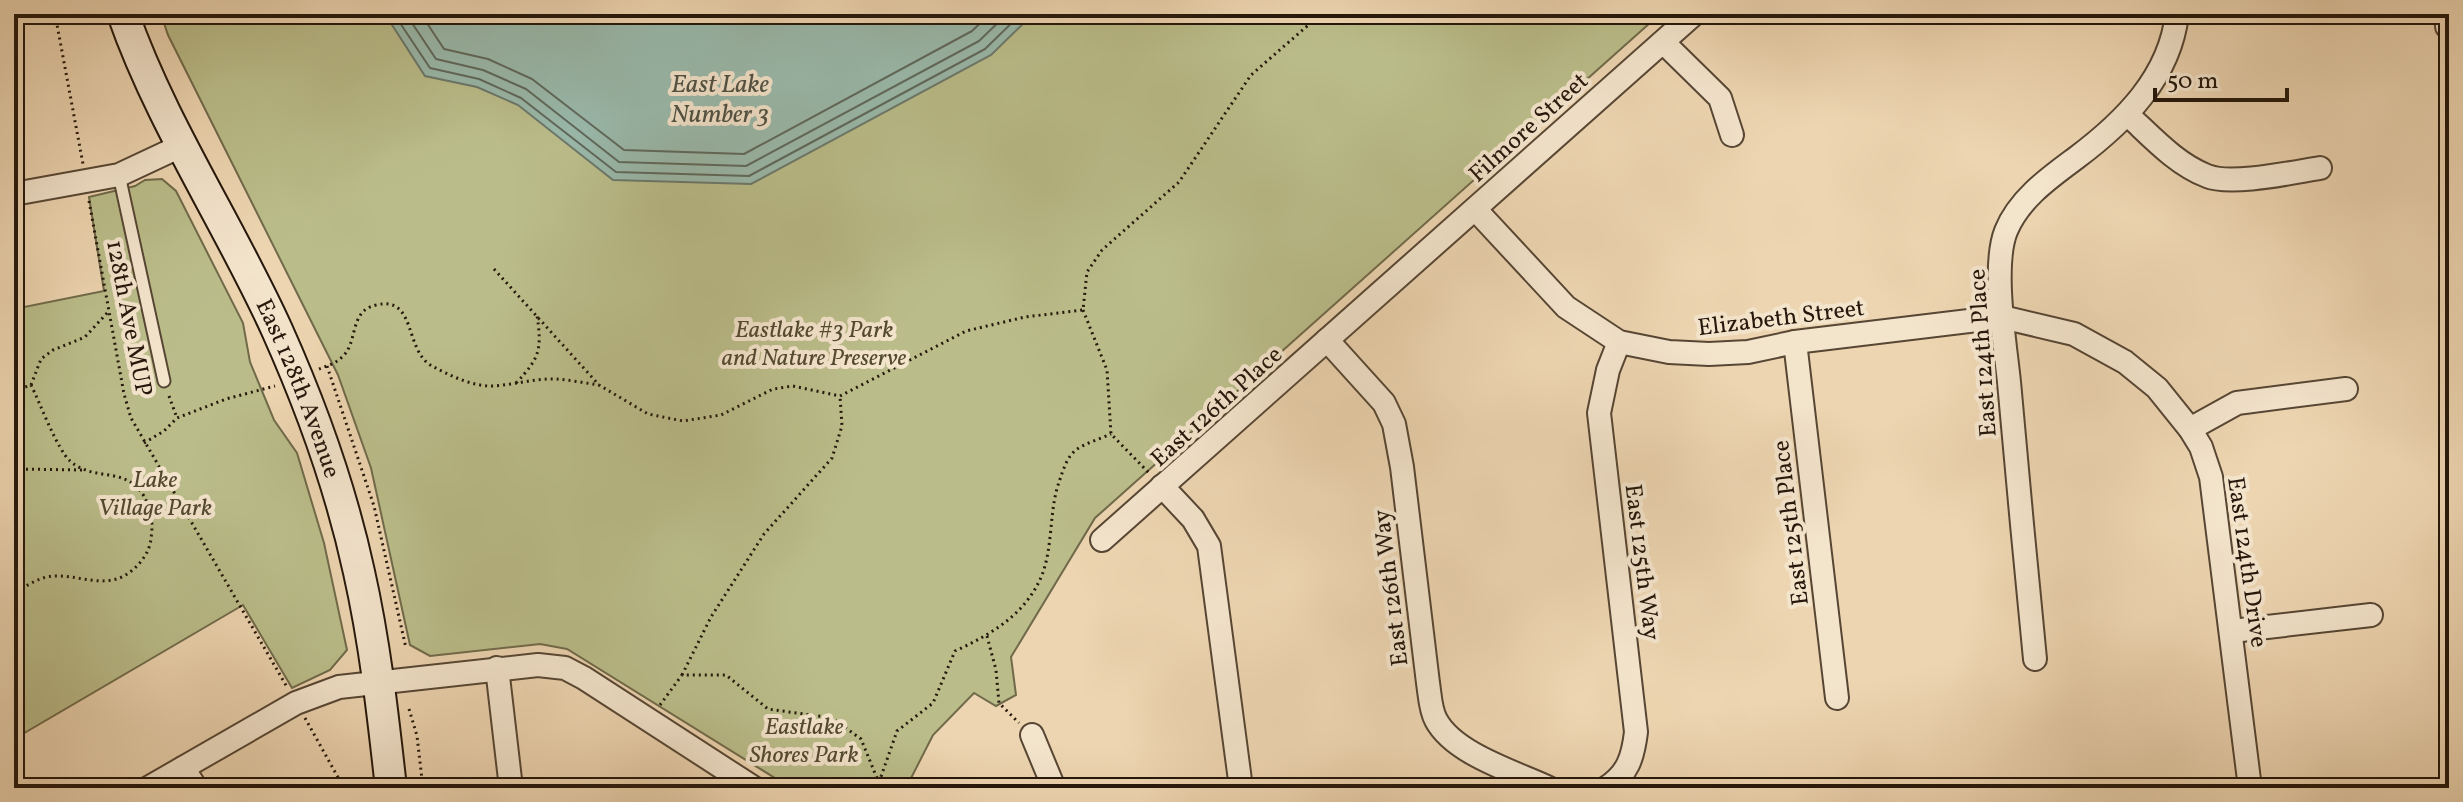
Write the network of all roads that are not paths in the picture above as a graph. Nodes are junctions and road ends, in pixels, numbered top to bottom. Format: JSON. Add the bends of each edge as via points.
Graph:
{"nodes":[{"id":1,"x":123,"y":14,"type":"edge"},
{"id":2,"x":1694,"y":14,"type":"edge"},
{"id":3,"x":2177,"y":14,"type":"edge"},
{"id":4,"x":2448,"y":14,"type":"edge"},
{"id":5,"x":2449,"y":26,"type":"edge"},
{"id":6,"x":1663,"y":42,"type":"junction"},
{"id":7,"x":2128,"y":115,"type":"junction"},
{"id":8,"x":1732,"y":135,"type":"dead end"},
{"id":9,"x":183,"y":145,"type":"junction"},
{"id":10,"x":2320,"y":168,"type":"dead end"},
{"id":11,"x":119,"y":175,"type":"junction"},
{"id":12,"x":14,"y":194,"type":"edge"},
{"id":13,"x":1475,"y":209,"type":"junction"},
{"id":14,"x":1397,"y":278,"type":"joint"},
{"id":15,"x":2002,"y":317,"type":"junction"},
{"id":16,"x":1327,"y":340,"type":"junction"},
{"id":17,"x":1619,"y":342,"type":"junction"},
{"id":18,"x":1795,"y":342,"type":"junction"},
{"id":19,"x":164,"y":381,"type":"road end"},
{"id":20,"x":2346,"y":389,"type":"dead end"},
{"id":21,"x":2190,"y":429,"type":"junction"},
{"id":22,"x":1162,"y":486,"type":"junction"},
{"id":23,"x":1102,"y":540,"type":"dead end"},
{"id":24,"x":2371,"y":615,"type":"dead end"},
{"id":25,"x":2232,"y":631,"type":"junction"},
{"id":26,"x":2035,"y":659,"type":"dead end"},
{"id":27,"x":497,"y":668,"type":"junction"},
{"id":28,"x":378,"y":682,"type":"junction"},
{"id":29,"x":1837,"y":698,"type":"dead end"},
{"id":30,"x":1032,"y":735,"type":"road end"},
{"id":31,"x":183,"y":768,"type":"junction"},
{"id":32,"x":1611,"y":787,"type":"edge"},
{"id":33,"x":148,"y":788,"type":"edge"},
{"id":34,"x":196,"y":788,"type":"edge"},
{"id":35,"x":391,"y":788,"type":"edge"},
{"id":36,"x":511,"y":788,"type":"edge"},
{"id":37,"x":754,"y":788,"type":"edge"},
{"id":38,"x":1054,"y":788,"type":"edge"},
{"id":39,"x":1241,"y":788,"type":"edge"},
{"id":40,"x":1549,"y":788,"type":"edge"},
{"id":41,"x":2250,"y":788,"type":"edge"}],
"edges":[{"from":1,"to":9,"type":"main road","name":"East 128th Avenue"},
{"from":2,"to":6,"type":"street","name":"Filmore Street"},
{"from":3,"to":7,"type":"street","name":"East 124th Place","via":[[2158,73]]},
{"from":4,"to":5,"type":"street"},
{"from":6,"to":8,"type":"street","via":[[1720,98]]},
{"from":6,"to":13,"type":"street","name":"Filmore Street"},
{"from":7,"to":10,"type":"street","via":[[2181,162],[2208,177],[2259,177]]},
{"from":7,"to":15,"type":"street","name":"East 124th Place","via":[[2016,212],[2001,251]]},
{"from":9,"to":11,"type":"street"},
{"from":9,"to":28,"type":"main road","name":"East 128th Avenue","via":[[262,297],[333,473],[359,571]]},
{"from":11,"to":12,"type":"street"},
{"from":11,"to":19,"type":"lane"},
{"from":13,"to":14,"type":"street","name":"Filmore Street"},
{"from":13,"to":17,"type":"street","name":"Elizabeth Street","via":[[1566,307]]},
{"from":14,"to":16,"type":"street","name":"East 126th Place"},
{"from":15,"to":18,"type":"street","name":"Elizabeth Street"},
{"from":15,"to":21,"type":"street","name":"East 124th Drive","via":[[2074,334],[2125,362],[2157,388]]},
{"from":15,"to":26,"type":"street","name":"East 124th Place"},
{"from":16,"to":22,"type":"street","name":"East 126th Place"},
{"from":16,"to":40,"type":"street","name":"East 126th Way","via":[[1384,403],[1394,424],[1434,717],[1461,747]]},
{"from":17,"to":18,"type":"street","name":"Elizabeth Street","via":[[1690,355],[1748,352]]},
{"from":17,"to":32,"type":"street","name":"East 125th Way","via":[[1599,413],[1636,732],[1629,764]]},
{"from":18,"to":29,"type":"street","name":"East 125th Place"},
{"from":20,"to":21,"type":"street","via":[[2237,403]]},
{"from":21,"to":25,"type":"street","name":"East 124th Drive","via":[[2215,495]]},
{"from":22,"to":23,"type":"street"},
{"from":22,"to":39,"type":"street","name":"East 126th Place","via":[[1193,519],[1209,546]]},
{"from":24,"to":25,"type":"street"},
{"from":25,"to":41,"type":"street","name":"East 124th Drive"},
{"from":27,"to":28,"type":"street"},
{"from":27,"to":36,"type":"street"},
{"from":27,"to":37,"type":"street","via":[[565,668]]},
{"from":28,"to":31,"type":"street","via":[[339,687],[296,703]]},
{"from":28,"to":35,"type":"main road","name":"East 128th Avenue"},
{"from":30,"to":38,"type":"street"},
{"from":31,"to":33,"type":"street"},
{"from":31,"to":34,"type":"street"}]}
